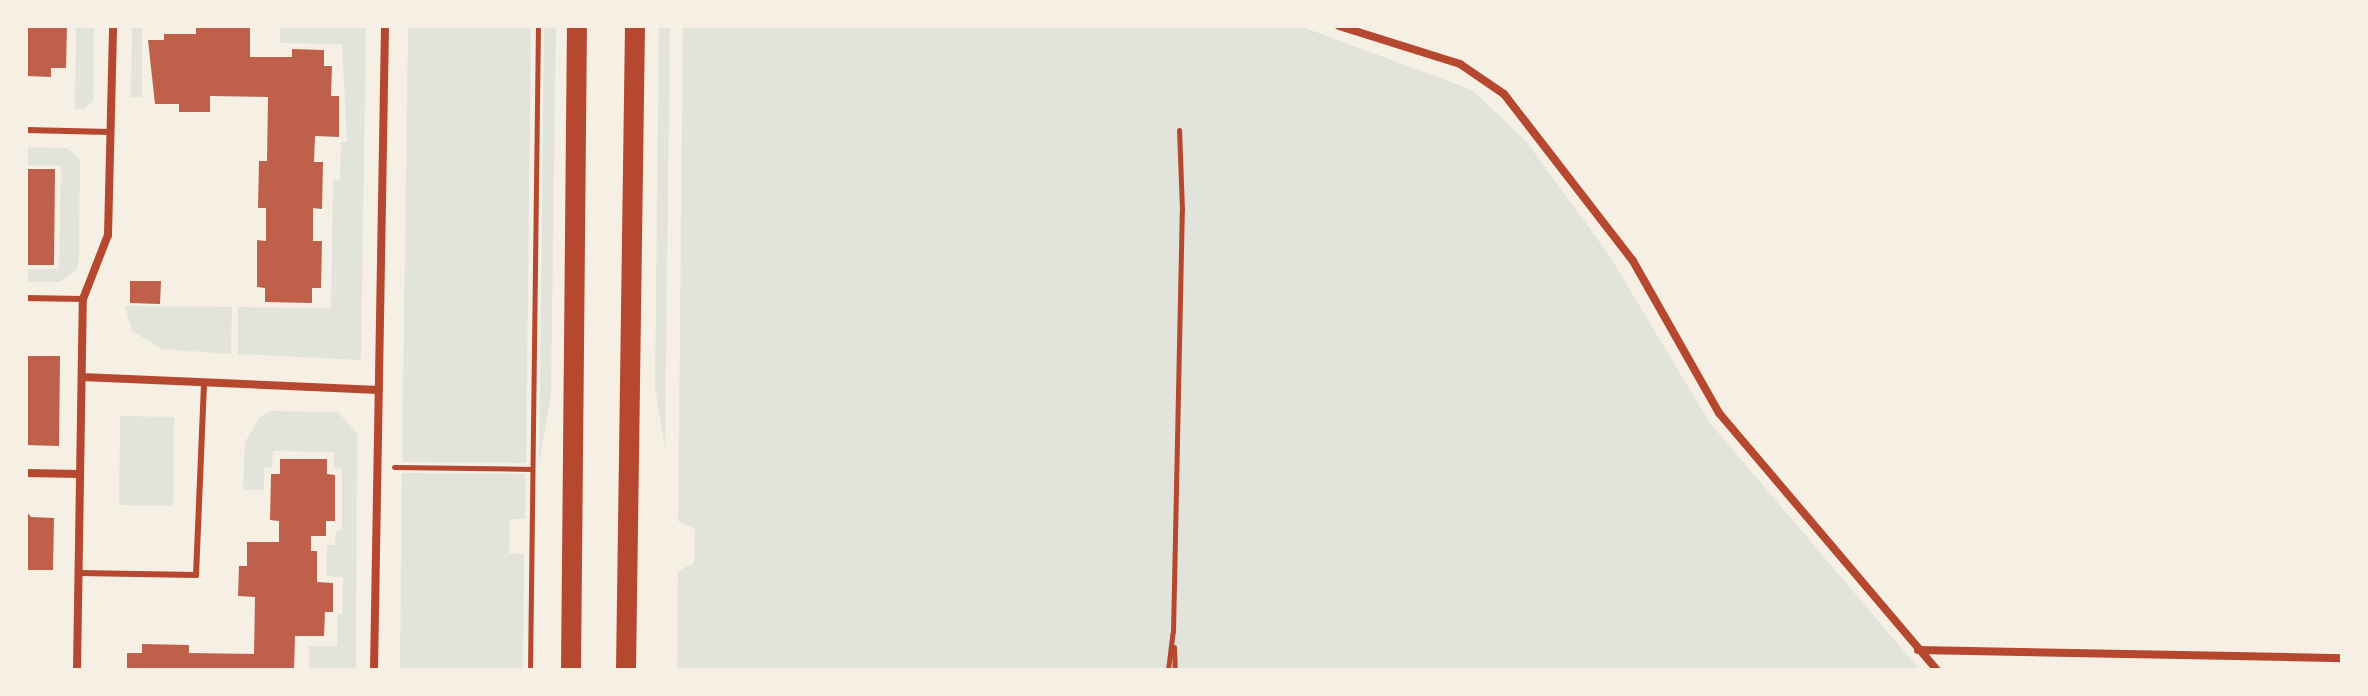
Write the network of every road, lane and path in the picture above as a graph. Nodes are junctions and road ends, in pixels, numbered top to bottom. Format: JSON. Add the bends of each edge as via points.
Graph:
{"nodes":[{"id":1,"x":113,"y":26,"type":"edge"},
{"id":2,"x":385,"y":26,"type":"edge"},
{"id":3,"x":538,"y":26,"type":"edge"},
{"id":4,"x":577,"y":26,"type":"edge"},
{"id":5,"x":635,"y":26,"type":"edge"},
{"id":6,"x":1339,"y":26,"type":"edge"},
{"id":7,"x":26,"y":130,"type":"edge"},
{"id":8,"x":1179,"y":130,"type":"dead end"},
{"id":9,"x":110,"y":132,"type":"junction"},
{"id":10,"x":26,"y":298,"type":"edge"},
{"id":11,"x":83,"y":299,"type":"junction"},
{"id":12,"x":82,"y":377,"type":"junction"},
{"id":13,"x":204,"y":383,"type":"junction"},
{"id":14,"x":379,"y":390,"type":"junction"},
{"id":15,"x":402,"y":467,"type":"dead end"},
{"id":16,"x":532,"y":469,"type":"junction"},
{"id":17,"x":26,"y":473,"type":"edge"},
{"id":18,"x":80,"y":474,"type":"junction"},
{"id":19,"x":79,"y":573,"type":"junction"},
{"id":20,"x":1173,"y":632,"type":"junction"},
{"id":21,"x":1918,"y":650,"type":"junction"},
{"id":22,"x":2342,"y":658,"type":"edge"},
{"id":23,"x":77,"y":670,"type":"edge"},
{"id":24,"x":374,"y":670,"type":"edge"},
{"id":25,"x":530,"y":670,"type":"edge"},
{"id":26,"x":571,"y":670,"type":"edge"},
{"id":27,"x":626,"y":670,"type":"edge"},
{"id":28,"x":1168,"y":670,"type":"edge"},
{"id":29,"x":1175,"y":670,"type":"edge"},
{"id":30,"x":1937,"y":670,"type":"edge"}],
"edges":[{"from":1,"to":9,"type":"street"},
{"from":2,"to":14,"type":"street"},
{"from":3,"to":16,"type":"path"},
{"from":4,"to":26,"type":"main road"},
{"from":5,"to":27,"type":"main road"},
{"from":6,"to":21,"type":"street","via":[[1460,64],[1504,94],[1633,261],[1719,413]]},
{"from":7,"to":9,"type":"lane"},
{"from":8,"to":20,"type":"path"},
{"from":9,"to":11,"type":"street","via":[[108,235]]},
{"from":10,"to":11,"type":"lane"},
{"from":11,"to":12,"type":"street"},
{"from":12,"to":13,"type":"street"},
{"from":12,"to":18,"type":"street"},
{"from":13,"to":14,"type":"street"},
{"from":13,"to":19,"type":"lane","via":[[196,575]]},
{"from":14,"to":24,"type":"street"},
{"from":15,"to":16,"type":"path"},
{"from":16,"to":25,"type":"path"},
{"from":17,"to":18,"type":"street"},
{"from":18,"to":19,"type":"street"},
{"from":19,"to":23,"type":"street"},
{"from":20,"to":28,"type":"path"},
{"from":20,"to":29,"type":"path"},
{"from":21,"to":22,"type":"street"},
{"from":21,"to":30,"type":"street"}]}
